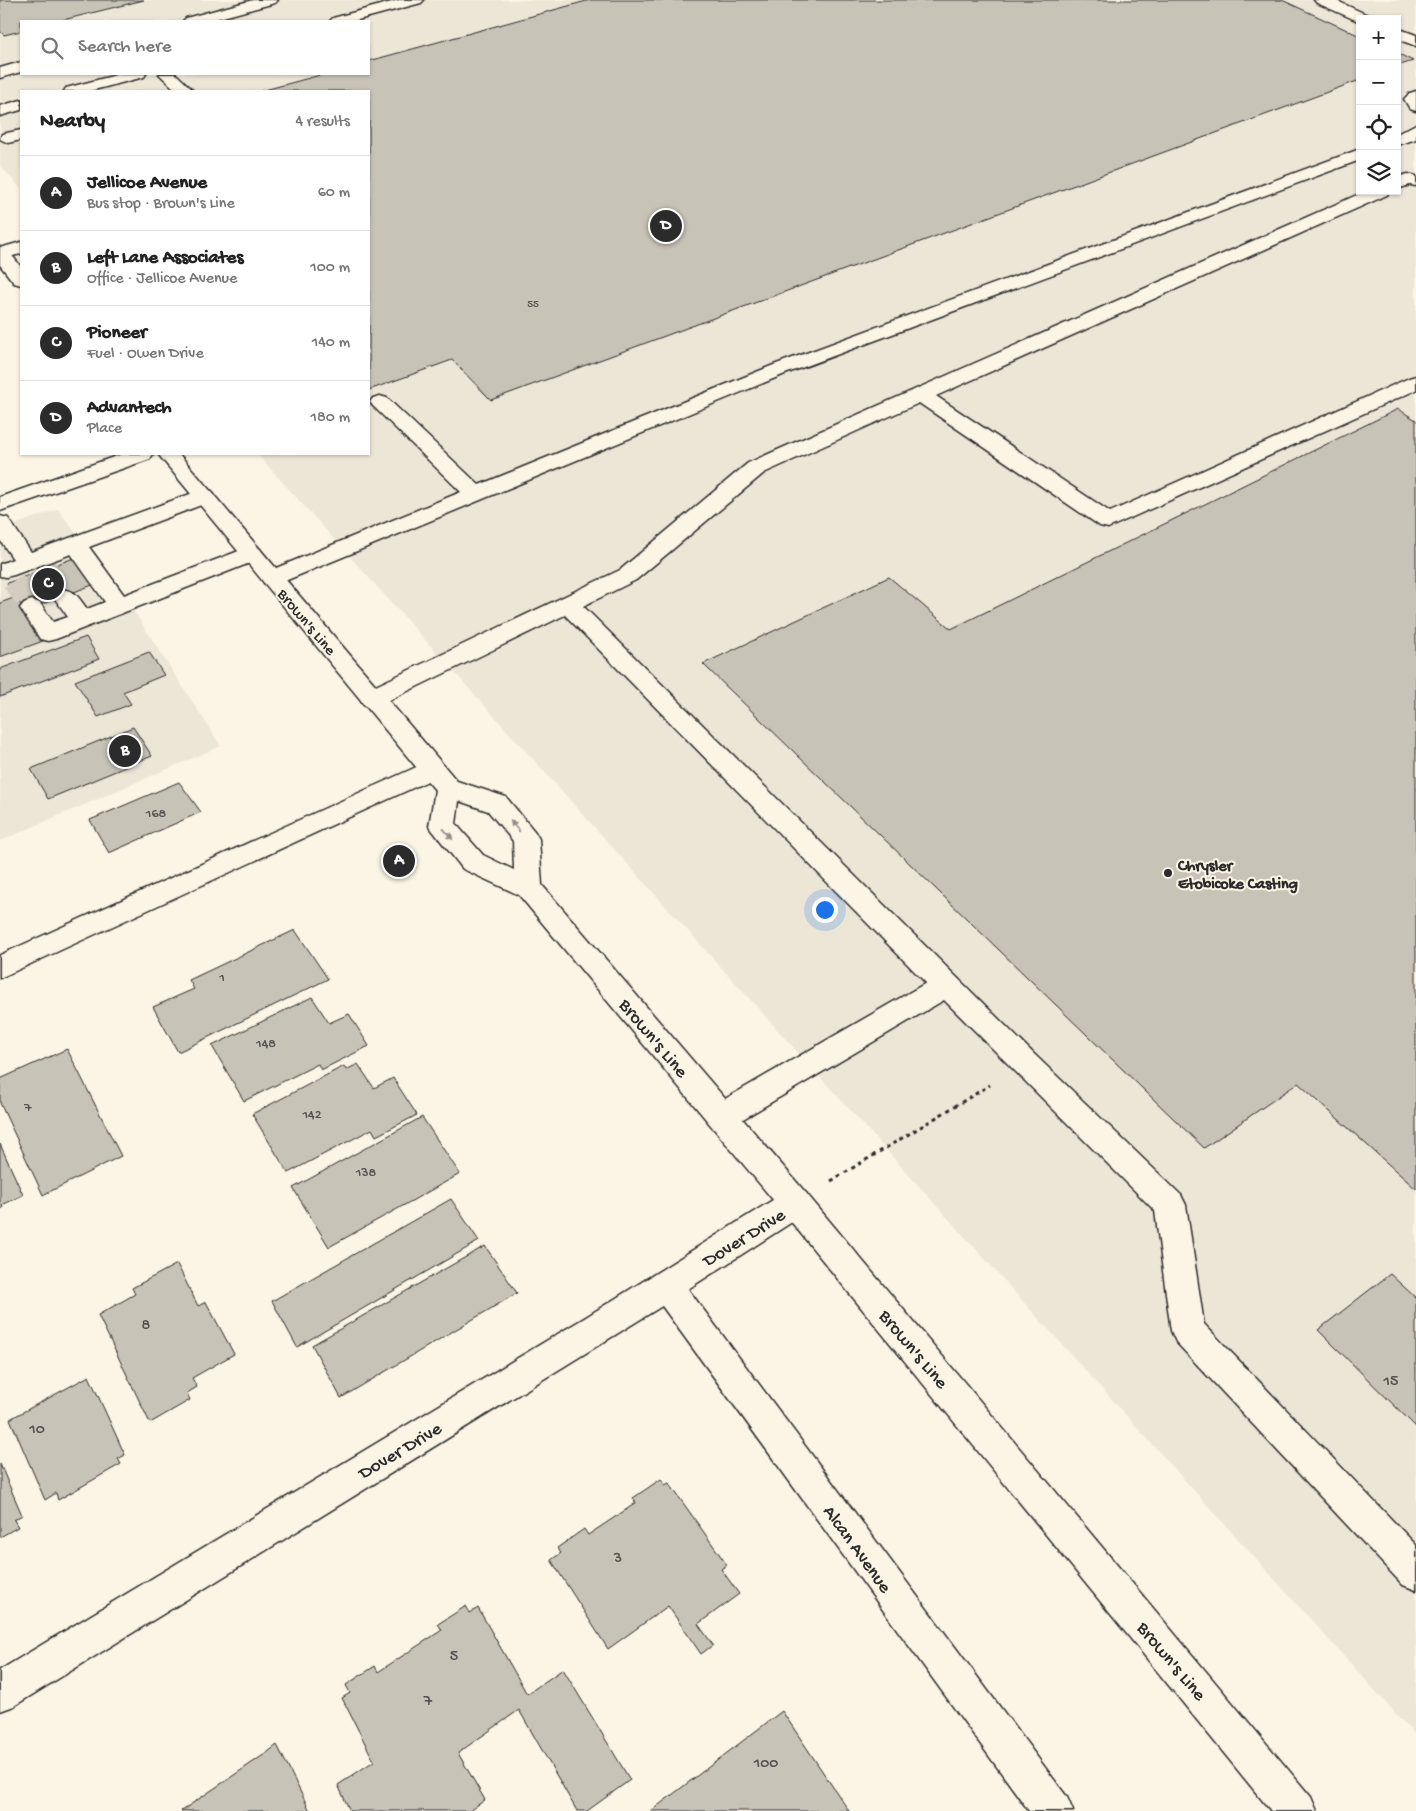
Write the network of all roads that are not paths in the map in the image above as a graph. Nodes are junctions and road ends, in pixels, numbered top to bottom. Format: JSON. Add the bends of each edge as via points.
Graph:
{"nodes":[{"id":1,"x":270,"y":0,"type":"edge"},
{"id":2,"x":416,"y":0,"type":"edge"},
{"id":3,"x":1322,"y":0,"type":"edge"},
{"id":4,"x":1356,"y":15,"type":"edge"},
{"id":5,"x":195,"y":20,"type":"edge"},
{"id":6,"x":342,"y":20,"type":"edge"},
{"id":7,"x":1401,"y":35,"type":"edge"},
{"id":8,"x":1416,"y":41,"type":"edge"},
{"id":9,"x":20,"y":67,"type":"edge"},
{"id":10,"x":0,"y":73,"type":"edge"},
{"id":11,"x":134,"y":75,"type":"edge"},
{"id":12,"x":168,"y":75,"type":"edge"},
{"id":13,"x":76,"y":90,"type":"edge"},
{"id":14,"x":185,"y":90,"type":"edge"},
{"id":15,"x":1416,"y":96,"type":"edge"},
{"id":16,"x":20,"y":105,"type":"edge"},
{"id":17,"x":1416,"y":106,"type":"edge"},
{"id":18,"x":0,"y":111,"type":"edge"},
{"id":19,"x":1416,"y":129,"type":"edge"},
{"id":20,"x":1401,"y":139,"type":"edge"},
{"id":21,"x":1356,"y":155,"type":"edge"},
{"id":22,"x":1416,"y":181,"type":"edge"},
{"id":23,"x":1401,"y":182,"type":"edge"},
{"id":24,"x":1372,"y":195,"type":"edge"},
{"id":25,"x":20,"y":248,"type":"edge"},
{"id":26,"x":0,"y":254,"type":"edge"},
{"id":27,"x":20,"y":277,"type":"edge"},
{"id":28,"x":1416,"y":382,"type":"edge"},
{"id":29,"x":921,"y":395,"type":"junction"},
{"id":30,"x":380,"y":402,"type":"dead end"},
{"id":31,"x":139,"y":455,"type":"edge"},
{"id":32,"x":169,"y":455,"type":"edge"},
{"id":33,"x":476,"y":494,"type":"junction"},
{"id":34,"x":204,"y":496,"type":"junction"},
{"id":35,"x":0,"y":504,"type":"edge"},
{"id":36,"x":0,"y":523,"type":"edge"},
{"id":37,"x":76,"y":544,"type":"junction"},
{"id":38,"x":252,"y":554,"type":"junction"},
{"id":39,"x":22,"y":569,"type":"edge"},
{"id":40,"x":272,"y":578,"type":"junction"},
{"id":41,"x":65,"y":596,"type":"tunnel mouth"},
{"id":42,"x":568,"y":604,"type":"junction"},
{"id":43,"x":119,"y":606,"type":"junction"},
{"id":44,"x":32,"y":608,"type":"tunnel mouth"},
{"id":45,"x":82,"y":620,"type":"junction"},
{"id":46,"x":372,"y":698,"type":"junction"},
{"id":47,"x":440,"y":779,"type":"junction"},
{"id":48,"x":529,"y":888,"type":"junction"},
{"id":49,"x":0,"y":967,"type":"edge"},
{"id":50,"x":946,"y":985,"type":"junction"},
{"id":51,"x":722,"y":1116,"type":"junction"},
{"id":52,"x":795,"y":1203,"type":"junction"},
{"id":53,"x":666,"y":1286,"type":"junction"},
{"id":54,"x":1416,"y":1572,"type":"edge"},
{"id":55,"x":0,"y":1692,"type":"edge"},
{"id":56,"x":1053,"y":1811,"type":"edge"},
{"id":57,"x":1297,"y":1811,"type":"edge"}],
"edges":[{"from":1,"to":5,"type":"main road"},
{"from":2,"to":6,"type":"main road"},
{"from":3,"to":4,"type":"main road"},
{"from":7,"to":8,"type":"main road"},
{"from":9,"to":10,"type":"main road"},
{"from":11,"to":13,"type":"main road"},
{"from":12,"to":14,"type":"main road"},
{"from":15,"to":17,"type":"main road","via":[[1412,99]]},
{"from":16,"to":18,"type":"main road"},
{"from":19,"to":20,"type":"main road"},
{"from":21,"to":33,"type":"main road","via":[[778,370]]},
{"from":22,"to":23,"type":"main road","via":[[1408,179]]},
{"from":24,"to":29,"type":"main road"},
{"from":25,"to":26,"type":"main road"},
{"from":26,"to":27,"type":"main road"},
{"from":28,"to":29,"type":"main road","via":[[1108,521]]},
{"from":29,"to":42,"type":"main road","via":[[756,468],[628,575]]},
{"from":30,"to":33,"type":"main road"},
{"from":31,"to":35,"type":"main road"},
{"from":32,"to":34,"type":"main road","name":"Brown's Line"},
{"from":33,"to":40,"type":"main road"},
{"from":34,"to":37,"type":"main road"},
{"from":34,"to":38,"type":"main road","name":"Brown's Line"},
{"from":36,"to":39,"type":"main road"},
{"from":37,"to":39,"type":"main road"},
{"from":37,"to":43,"type":"main road"},
{"from":38,"to":40,"type":"main road","name":"Brown's Line"},
{"from":38,"to":43,"type":"main road"},
{"from":40,"to":46,"type":"main road","name":"Brown's Line"},
{"from":41,"to":45,"type":"main road"},
{"from":42,"to":46,"type":"main road"},
{"from":42,"to":50,"type":"main road"},
{"from":43,"to":45,"type":"main road"},
{"from":44,"to":45,"type":"main road","via":[[48,633]]},
{"from":46,"to":47,"type":"main road","name":"Brown's Line"},
{"from":47,"to":48,"type":"main road","name":"Brown's Line","one_way":true,"via":[[442,826],[472,862]]},
{"from":48,"to":47,"type":"main road","one_way":true,"via":[[526,839],[497,804]]},
{"from":47,"to":49,"type":"main road"},
{"from":48,"to":51,"type":"main road","name":"Brown's Line"},
{"from":50,"to":51,"type":"main road"},
{"from":50,"to":54,"type":"main road","via":[[1170,1205],[1188,1331]]},
{"from":51,"to":52,"type":"main road","name":"Brown's Line"},
{"from":52,"to":53,"type":"main road","name":"Dover Drive"},
{"from":52,"to":57,"type":"main road","name":"Brown's Line"},
{"from":53,"to":55,"type":"main road","name":"Dover Drive"},
{"from":53,"to":56,"type":"main road","name":"Alcan Avenue"}]}
